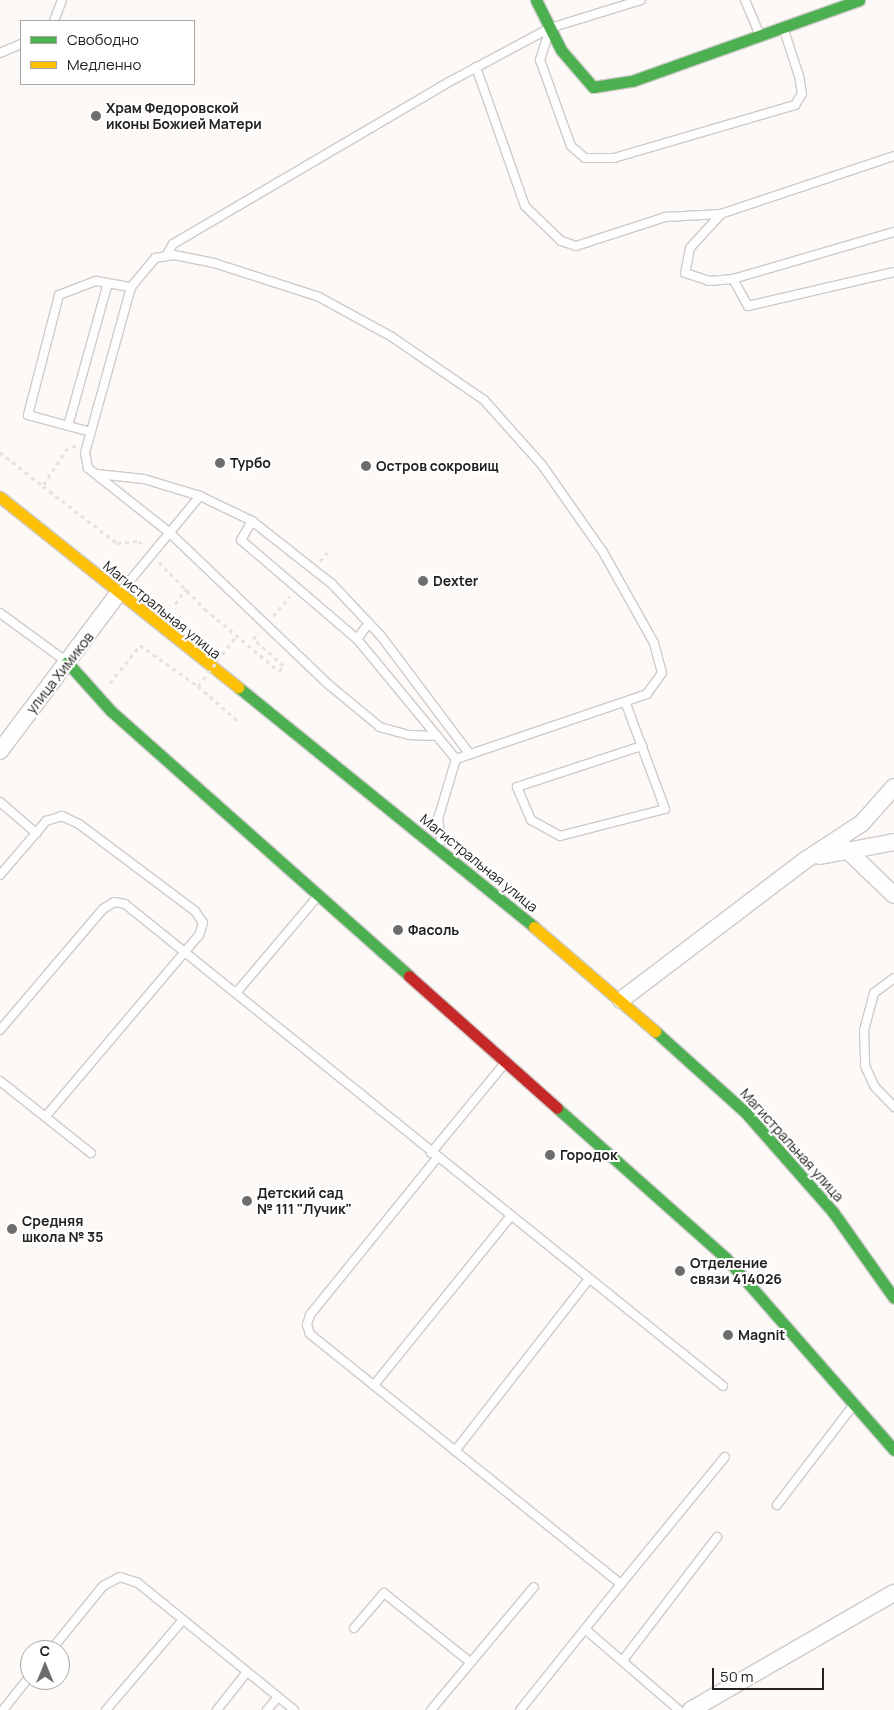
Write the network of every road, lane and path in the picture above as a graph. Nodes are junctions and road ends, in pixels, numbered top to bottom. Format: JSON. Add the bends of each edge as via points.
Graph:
{"nodes":[{"id":1,"x":536,"y":0,"type":"edge"},
{"id":2,"x":641,"y":0,"type":"edge"},
{"id":3,"x":745,"y":0,"type":"edge"},
{"id":4,"x":859,"y":0,"type":"edge"},
{"id":5,"x":59,"y":1,"type":"edge"},
{"id":6,"x":54,"y":20,"type":"edge"},
{"id":7,"x":550,"y":28,"type":"junction"},
{"id":8,"x":784,"y":28,"type":"junction"},
{"id":9,"x":761,"y":36,"type":"junction"},
{"id":10,"x":20,"y":44,"type":"edge"},
{"id":11,"x":0,"y":53,"type":"edge"},
{"id":12,"x":476,"y":68,"type":"junction"},
{"id":13,"x":894,"y":156,"type":"edge"},
{"id":14,"x":721,"y":214,"type":"junction"},
{"id":15,"x":894,"y":232,"type":"edge"},
{"id":16,"x":166,"y":256,"type":"junction"},
{"id":17,"x":894,"y":272,"type":"edge"},
{"id":18,"x":733,"y":279,"type":"junction"},
{"id":19,"x":108,"y":283,"type":"junction"},
{"id":20,"x":131,"y":287,"type":"junction"},
{"id":21,"x":68,"y":426,"type":"junction"},
{"id":22,"x":91,"y":432,"type":"junction"},
{"id":23,"x":88,"y":443,"type":"junction"},
{"id":24,"x":0,"y":452,"type":"edge"},
{"id":25,"x":97,"y":474,"type":"junction"},
{"id":26,"x":43,"y":486,"type":"junction"},
{"id":27,"x":200,"y":496,"type":"junction"},
{"id":28,"x":0,"y":497,"type":"edge"},
{"id":29,"x":252,"y":521,"type":"junction"},
{"id":30,"x":170,"y":532,"type":"junction"},
{"id":31,"x":327,"y":553,"type":"dead end"},
{"id":32,"x":153,"y":556,"type":"junction"},
{"id":33,"x":313,"y":569,"type":"junction"},
{"id":34,"x":297,"y":588,"type":"junction"},
{"id":35,"x":186,"y":589,"type":"junction"},
{"id":36,"x":118,"y":594,"type":"junction"},
{"id":37,"x":175,"y":604,"type":"dead end"},
{"id":38,"x":2,"y":618,"type":"edge"},
{"id":39,"x":369,"y":623,"type":"junction"},
{"id":40,"x":265,"y":626,"type":"junction"},
{"id":41,"x":237,"y":635,"type":"junction"},
{"id":42,"x":357,"y":640,"type":"junction"},
{"id":43,"x":146,"y":642,"type":"dead end"},
{"id":44,"x":143,"y":646,"type":"junction"},
{"id":45,"x":67,"y":662,"type":"junction"},
{"id":46,"x":198,"y":686,"type":"junction"},
{"id":47,"x":98,"y":697,"type":"junction"},
{"id":48,"x":626,"y":704,"type":"junction"},
{"id":49,"x":238,"y":721,"type":"dead end"},
{"id":50,"x":437,"y":736,"type":"junction"},
{"id":51,"x":642,"y":746,"type":"junction"},
{"id":52,"x":0,"y":751,"type":"edge"},
{"id":53,"x":469,"y":753,"type":"junction"},
{"id":54,"x":456,"y":759,"type":"junction"},
{"id":55,"x":894,"y":787,"type":"edge"},
{"id":56,"x":0,"y":802,"type":"edge"},
{"id":57,"x":36,"y":833,"type":"junction"},
{"id":58,"x":894,"y":842,"type":"edge"},
{"id":59,"x":846,"y":849,"type":"junction"},
{"id":60,"x":442,"y":851,"type":"junction"},
{"id":61,"x":804,"y":861,"type":"junction"},
{"id":62,"x":0,"y":875,"type":"edge"},
{"id":63,"x":320,"y":893,"type":"junction"},
{"id":64,"x":894,"y":895,"type":"edge"},
{"id":65,"x":184,"y":951,"type":"junction"},
{"id":66,"x":894,"y":978,"type":"edge"},
{"id":67,"x":236,"y":993,"type":"junction"},
{"id":68,"x":621,"y":1000,"type":"junction"},
{"id":69,"x":0,"y":1030,"type":"edge"},
{"id":70,"x":508,"y":1060,"type":"junction"},
{"id":71,"x":0,"y":1081,"type":"edge"},
{"id":72,"x":894,"y":1107,"type":"edge"},
{"id":73,"x":45,"y":1117,"type":"junction"},
{"id":74,"x":91,"y":1153,"type":"dead end"},
{"id":75,"x":434,"y":1156,"type":"junction"},
{"id":76,"x":510,"y":1216,"type":"junction"},
{"id":77,"x":589,"y":1279,"type":"junction"},
{"id":78,"x":894,"y":1298,"type":"edge"},
{"id":79,"x":374,"y":1385,"type":"junction"},
{"id":80,"x":723,"y":1386,"type":"dead end"},
{"id":81,"x":854,"y":1405,"type":"junction"},
{"id":82,"x":894,"y":1450,"type":"edge"},
{"id":83,"x":455,"y":1451,"type":"junction"},
{"id":84,"x":726,"y":1457,"type":"dead end"},
{"id":85,"x":777,"y":1505,"type":"dead end"},
{"id":86,"x":717,"y":1537,"type":"dead end"},
{"id":87,"x":622,"y":1584,"type":"junction"},
{"id":88,"x":534,"y":1587,"type":"dead end"},
{"id":89,"x":894,"y":1592,"type":"edge"},
{"id":90,"x":183,"y":1620,"type":"junction"},
{"id":91,"x":354,"y":1628,"type":"dead end"},
{"id":92,"x":585,"y":1630,"type":"junction"},
{"id":93,"x":59,"y":1640,"type":"edge"},
{"id":94,"x":622,"y":1660,"type":"junction"},
{"id":95,"x":470,"y":1662,"type":"junction"},
{"id":96,"x":247,"y":1672,"type":"junction"},
{"id":97,"x":20,"y":1689,"type":"edge"},
{"id":98,"x":278,"y":1697,"type":"junction"},
{"id":99,"x":3,"y":1710,"type":"edge"},
{"id":100,"x":106,"y":1710,"type":"edge"},
{"id":101,"x":217,"y":1710,"type":"edge"},
{"id":102,"x":267,"y":1710,"type":"edge"},
{"id":103,"x":294,"y":1710,"type":"edge"},
{"id":104,"x":431,"y":1710,"type":"edge"},
{"id":105,"x":520,"y":1710,"type":"edge"},
{"id":106,"x":680,"y":1710,"type":"edge"},
{"id":107,"x":691,"y":1710,"type":"edge"}],
"edges":[{"from":1,"to":7,"type":"main road"},
{"from":2,"to":7,"type":"lane"},
{"from":3,"to":9,"type":"lane"},
{"from":4,"to":8,"type":"main road"},
{"from":5,"to":6,"type":"lane"},
{"from":7,"to":8,"type":"lane","via":[[540,60],[572,146],[585,158],[614,158],[795,105],[802,94],[800,76]]},
{"from":7,"to":9,"type":"main road","via":[[561,50],[593,87],[632,81]]},
{"from":7,"to":12,"type":"lane"},
{"from":8,"to":9,"type":"main road"},
{"from":10,"to":11,"type":"lane"},
{"from":12,"to":14,"type":"lane","via":[[525,206],[562,241],[576,246],[665,217]]},
{"from":12,"to":16,"type":"lane","via":[[173,244]]},
{"from":13,"to":14,"type":"lane"},
{"from":14,"to":18,"type":"lane","via":[[690,248],[686,273],[709,281]]},
{"from":15,"to":18,"type":"lane","via":[[766,265]]},
{"from":16,"to":20,"type":"lane","via":[[155,258]]},
{"from":16,"to":48,"type":"lane","via":[[214,263],[319,297],[392,338],[484,400],[542,465],[603,552],[654,643],[662,673],[647,694]]},
{"from":17,"to":18,"type":"lane","via":[[748,306]]},
{"from":19,"to":20,"type":"lane"},
{"from":19,"to":21,"type":"lane"},
{"from":19,"to":21,"type":"lane","via":[[96,281],[59,295],[28,415]]},
{"from":20,"to":22,"type":"lane"},
{"from":21,"to":22,"type":"lane"},
{"from":22,"to":23,"type":"lane"},
{"from":23,"to":25,"type":"lane","via":[[88,468]]},
{"from":23,"to":26,"type":"path","via":[[68,448]]},
{"from":24,"to":26,"type":"path"},
{"from":25,"to":27,"type":"lane","via":[[144,479]]},
{"from":25,"to":30,"type":"lane"},
{"from":26,"to":32,"type":"path","via":[[117,543],[138,541]]},
{"from":27,"to":29,"type":"lane"},
{"from":27,"to":30,"type":"lane"},
{"from":28,"to":36,"type":"main road","name":"Магистральная улица"},
{"from":29,"to":33,"type":"lane"},
{"from":29,"to":34,"type":"lane","via":[[241,540]]},
{"from":30,"to":32,"type":"lane"},
{"from":30,"to":40,"type":"lane"},
{"from":31,"to":33,"type":"path"},
{"from":32,"to":35,"type":"path"},
{"from":32,"to":36,"type":"lane"},
{"from":33,"to":39,"type":"lane"},
{"from":34,"to":40,"type":"path"},
{"from":34,"to":42,"type":"lane"},
{"from":35,"to":37,"type":"path"},
{"from":35,"to":41,"type":"path"},
{"from":36,"to":45,"type":"street","name":"улица Химиков"},
{"from":36,"to":60,"type":"main road","name":"Магистральная улица"},
{"from":38,"to":45,"type":"lane"},
{"from":39,"to":42,"type":"lane"},
{"from":39,"to":53,"type":"lane"},
{"from":40,"to":41,"type":"path","via":[[253,640],[283,666],[279,671]]},
{"from":40,"to":50,"type":"lane","via":[[380,727],[409,735]]},
{"from":41,"to":46,"type":"path","bridge":true},
{"from":42,"to":50,"type":"lane"},
{"from":43,"to":44,"type":"path"},
{"from":44,"to":46,"type":"path"},
{"from":44,"to":47,"type":"path"},
{"from":45,"to":47,"type":"main road"},
{"from":45,"to":52,"type":"street","name":"улица Химиков"},
{"from":46,"to":49,"type":"path"},
{"from":47,"to":63,"type":"main road"},
{"from":48,"to":51,"type":"lane"},
{"from":48,"to":53,"type":"lane"},
{"from":50,"to":54,"type":"lane"},
{"from":51,"to":51,"type":"lane","via":[[665,809],[560,836],[531,820],[517,787]]},
{"from":53,"to":54,"type":"lane"},
{"from":54,"to":60,"type":"lane","via":[[438,819]]},
{"from":55,"to":61,"type":"street","via":[[862,823]]},
{"from":56,"to":57,"type":"lane"},
{"from":57,"to":62,"type":"lane"},
{"from":57,"to":65,"type":"lane","via":[[46,821],[62,816],[79,824],[195,911],[203,923],[199,935]]},
{"from":58,"to":59,"type":"street"},
{"from":59,"to":61,"type":"street"},
{"from":59,"to":64,"type":"street"},
{"from":60,"to":68,"type":"main road","name":"Магистральная улица"},
{"from":61,"to":68,"type":"street"},
{"from":63,"to":67,"type":"lane"},
{"from":63,"to":70,"type":"main road"},
{"from":65,"to":67,"type":"lane"},
{"from":65,"to":69,"type":"lane","via":[[125,904],[114,902]]},
{"from":65,"to":73,"type":"lane"},
{"from":66,"to":72,"type":"lane","via":[[874,993],[864,1030],[865,1066],[875,1087]]},
{"from":67,"to":75,"type":"lane"},
{"from":68,"to":78,"type":"main road","name":"Магистральная улица","via":[[746,1113],[833,1212]]},
{"from":70,"to":75,"type":"lane"},
{"from":70,"to":81,"type":"main road","via":[[726,1258]]},
{"from":71,"to":73,"type":"lane"},
{"from":73,"to":74,"type":"lane"},
{"from":75,"to":76,"type":"lane"},
{"from":75,"to":79,"type":"lane","via":[[308,1320],[310,1334]]},
{"from":76,"to":77,"type":"lane"},
{"from":76,"to":79,"type":"lane"},
{"from":77,"to":80,"type":"lane"},
{"from":77,"to":83,"type":"lane"},
{"from":79,"to":83,"type":"lane"},
{"from":81,"to":82,"type":"main road"},
{"from":81,"to":85,"type":"lane"},
{"from":83,"to":87,"type":"lane"},
{"from":84,"to":87,"type":"lane"},
{"from":86,"to":94,"type":"lane"},
{"from":87,"to":92,"type":"lane"},
{"from":88,"to":95,"type":"lane"},
{"from":89,"to":107,"type":"street"},
{"from":90,"to":93,"type":"lane","via":[[138,1583],[120,1577],[103,1586]]},
{"from":90,"to":96,"type":"lane"},
{"from":90,"to":100,"type":"lane"},
{"from":91,"to":95,"type":"lane","via":[[384,1593]]},
{"from":92,"to":94,"type":"lane"},
{"from":92,"to":105,"type":"lane"},
{"from":94,"to":106,"type":"lane"},
{"from":95,"to":104,"type":"lane"},
{"from":96,"to":98,"type":"lane"},
{"from":96,"to":101,"type":"lane"},
{"from":97,"to":99,"type":"lane"},
{"from":98,"to":102,"type":"lane"},
{"from":98,"to":103,"type":"lane"}]}
